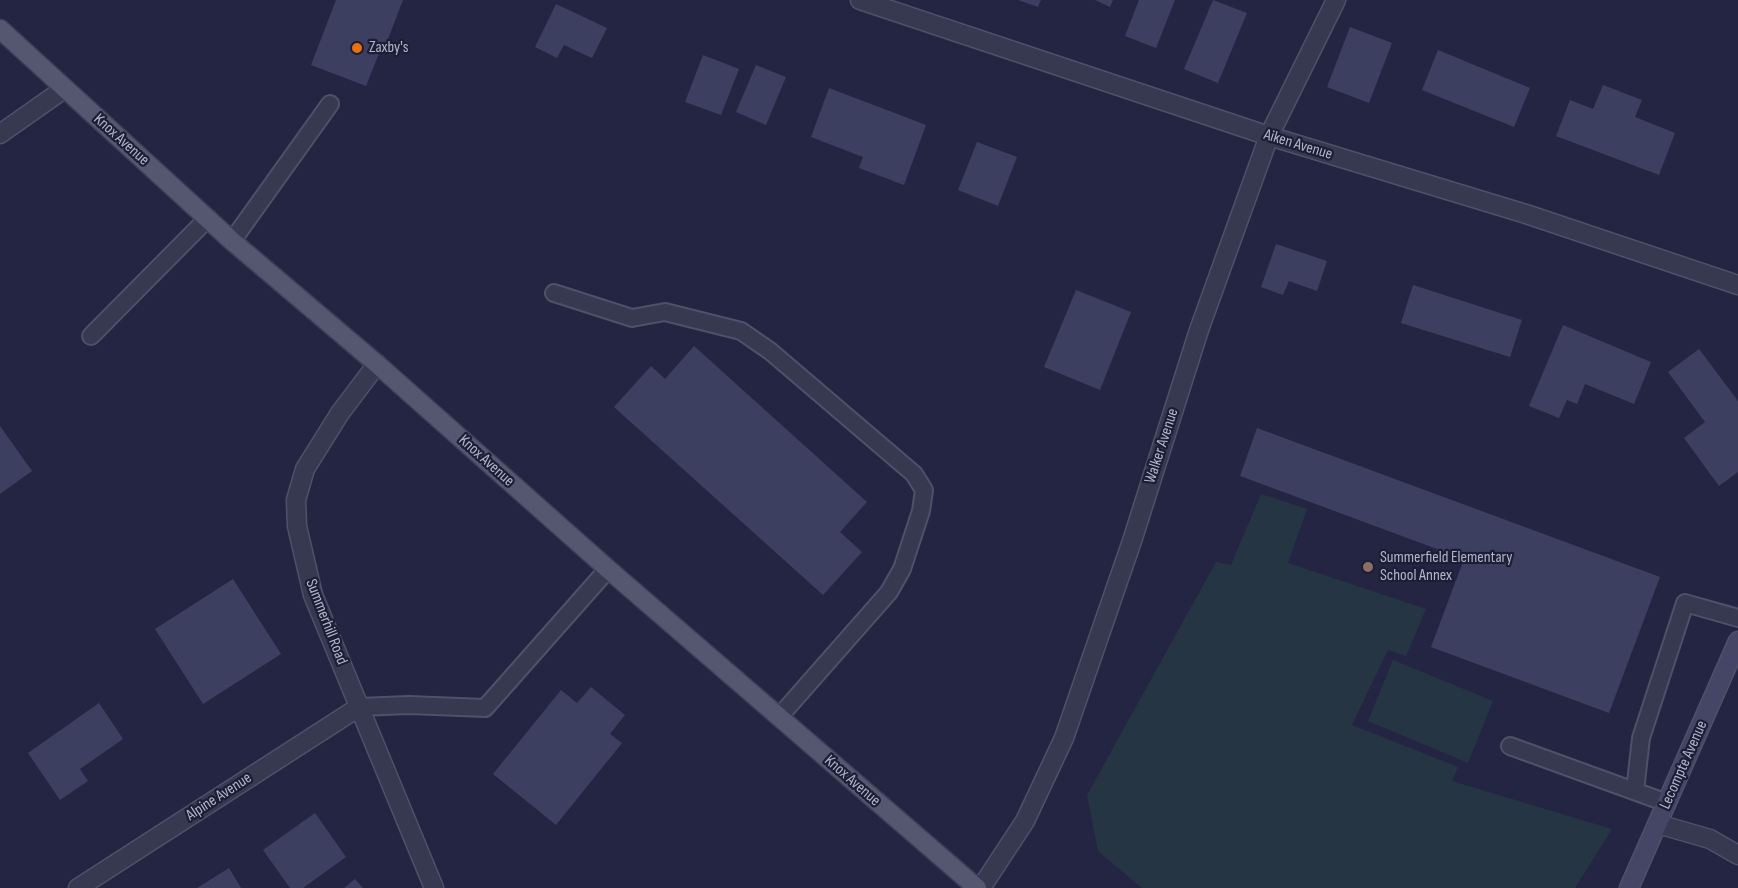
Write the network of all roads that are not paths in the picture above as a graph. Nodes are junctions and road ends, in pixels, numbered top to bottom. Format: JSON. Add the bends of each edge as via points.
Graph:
{"nodes":[{"id":1,"x":860,"y":0,"type":"edge"},
{"id":2,"x":1335,"y":0,"type":"edge"},
{"id":3,"x":0,"y":29,"type":"edge"},
{"id":4,"x":64,"y":89,"type":"junction"},
{"id":5,"x":330,"y":104,"type":"dead end"},
{"id":6,"x":0,"y":134,"type":"edge"},
{"id":7,"x":1269,"y":136,"type":"junction"},
{"id":8,"x":208,"y":218,"type":"junction"},
{"id":9,"x":232,"y":241,"type":"junction"},
{"id":10,"x":1738,"y":285,"type":"edge"},
{"id":11,"x":554,"y":293,"type":"dead end"},
{"id":12,"x":91,"y":336,"type":"dead end"},
{"id":13,"x":377,"y":364,"type":"junction"},
{"id":14,"x":608,"y":569,"type":"junction"},
{"id":15,"x":1738,"y":618,"type":"edge"},
{"id":16,"x":1738,"y":641,"type":"edge"},
{"id":17,"x":359,"y":706,"type":"junction"},
{"id":18,"x":779,"y":717,"type":"junction"},
{"id":19,"x":1510,"y":746,"type":"dead end"},
{"id":20,"x":1635,"y":791,"type":"junction"},
{"id":21,"x":1667,"y":803,"type":"junction"},
{"id":22,"x":1658,"y":824,"type":"junction"},
{"id":23,"x":1738,"y":855,"type":"edge"},
{"id":24,"x":78,"y":888,"type":"edge"},
{"id":25,"x":434,"y":888,"type":"edge"},
{"id":26,"x":977,"y":888,"type":"edge"},
{"id":27,"x":981,"y":888,"type":"edge"},
{"id":28,"x":1629,"y":888,"type":"edge"}],
"edges":[{"from":1,"to":7,"type":"street","name":"Aiken Avenue"},
{"from":2,"to":7,"type":"street","name":"Walker Avenue"},
{"from":3,"to":4,"type":"main road","name":"Knox Avenue"},
{"from":4,"to":6,"type":"street"},
{"from":4,"to":8,"type":"main road","name":"Knox Avenue"},
{"from":5,"to":9,"type":"lane"},
{"from":7,"to":10,"type":"street","name":"Aiken Avenue","via":[[1526,214]]},
{"from":7,"to":27,"type":"street","name":"Walker Avenue","via":[[1199,330],[1064,738],[1025,821]]},
{"from":8,"to":9,"type":"main road","name":"Knox Avenue"},
{"from":8,"to":12,"type":"lane"},
{"from":9,"to":13,"type":"main road","name":"Knox Avenue"},
{"from":11,"to":18,"type":"lane","via":[[632,318],[665,312],[741,331],[770,351],[914,474],[924,490],[902,569],[889,592]]},
{"from":13,"to":14,"type":"main road","name":"Knox Avenue"},
{"from":13,"to":17,"type":"street","name":"Summerhill Road","via":[[305,469],[296,500],[297,526],[313,595]]},
{"from":14,"to":17,"type":"lane","via":[[485,708]]},
{"from":14,"to":18,"type":"main road","name":"Knox Avenue"},
{"from":15,"to":20,"type":"lane","via":[[1685,603],[1641,738]]},
{"from":16,"to":21,"type":"street","name":"Lecompte Avenue"},
{"from":17,"to":24,"type":"street","name":"Alpine Avenue"},
{"from":17,"to":25,"type":"street","name":"Summerhill Road"},
{"from":18,"to":26,"type":"main road","name":"Knox Avenue"},
{"from":19,"to":20,"type":"lane"},
{"from":20,"to":21,"type":"lane"},
{"from":21,"to":22,"type":"street","name":"Lecompte Avenue"},
{"from":22,"to":23,"type":"street","via":[[1710,838]]},
{"from":22,"to":28,"type":"street","name":"Lecompte Avenue"}]}
